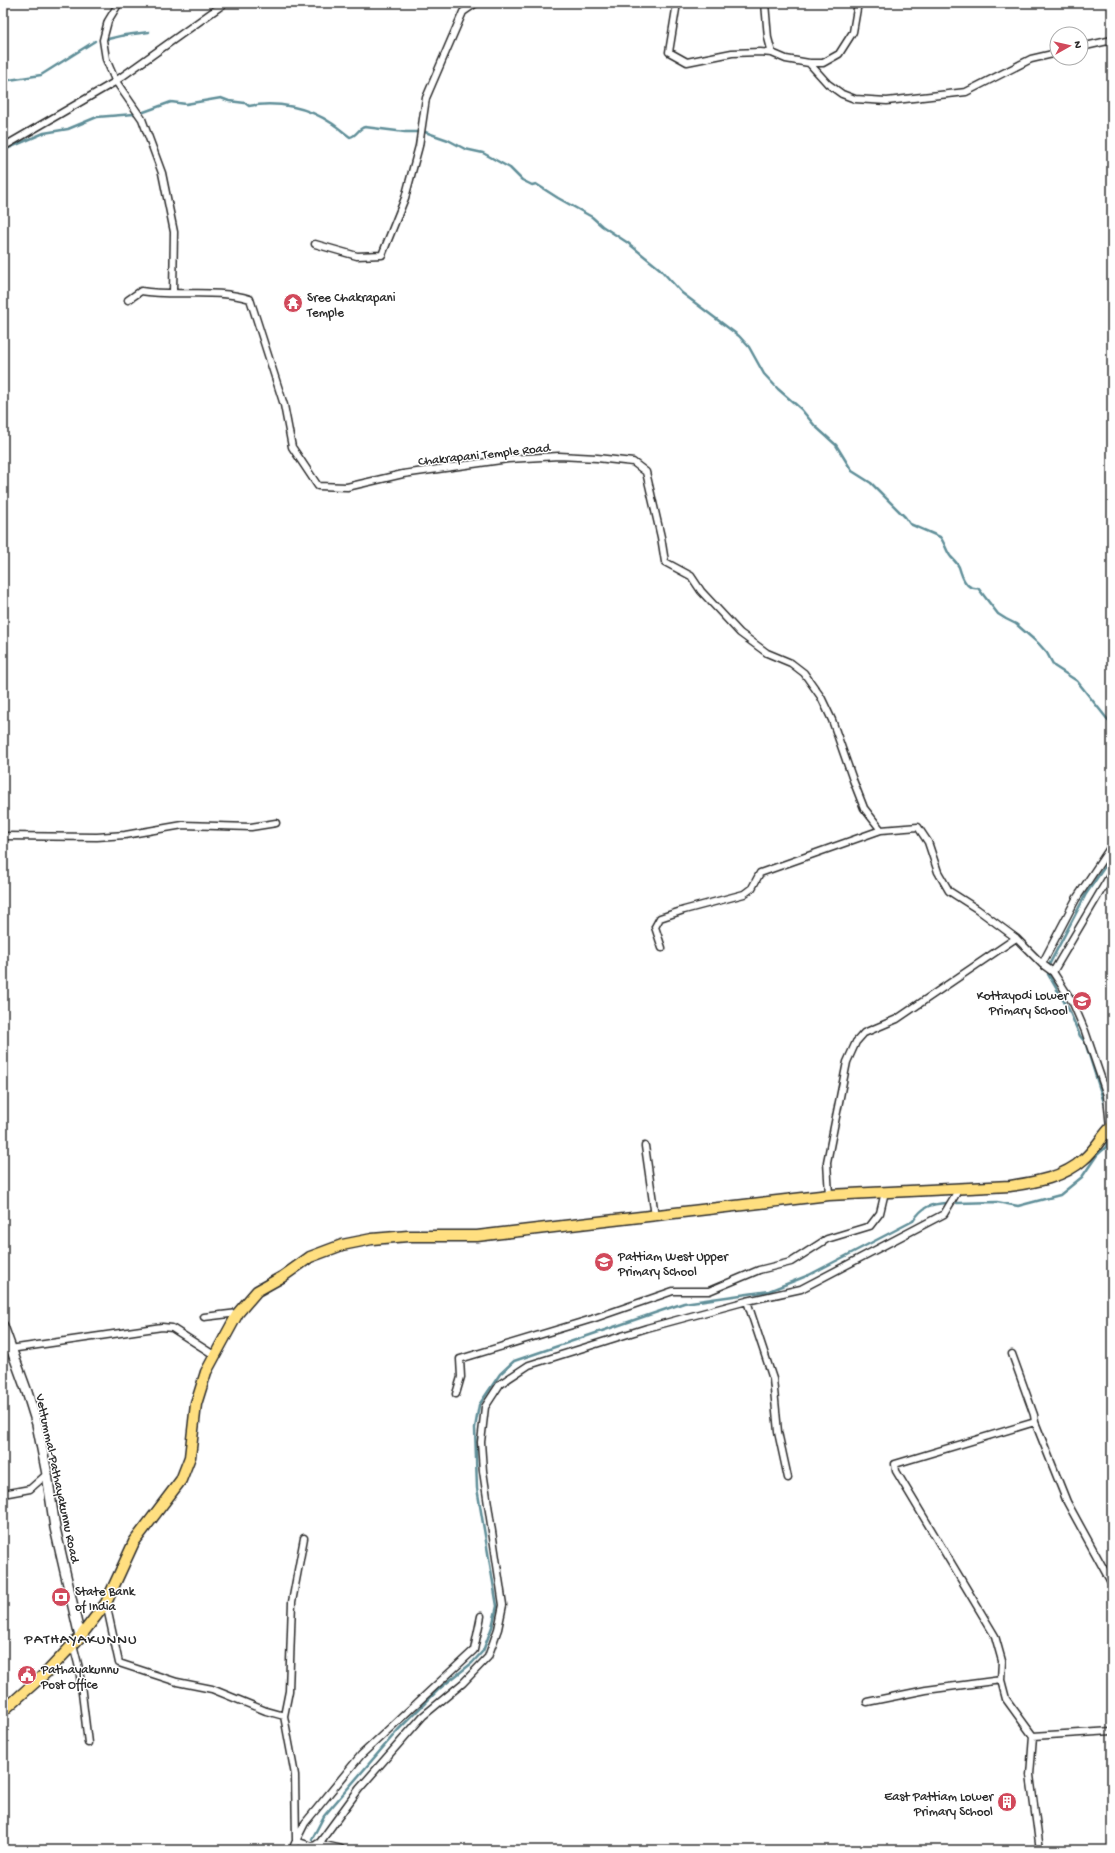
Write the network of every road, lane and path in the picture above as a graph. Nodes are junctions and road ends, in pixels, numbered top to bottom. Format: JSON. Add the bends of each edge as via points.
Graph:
{"nodes":[{"id":1,"x":119,"y":3,"type":"edge"},
{"id":2,"x":225,"y":3,"type":"edge"},
{"id":3,"x":476,"y":3,"type":"edge"},
{"id":4,"x":677,"y":3,"type":"edge"},
{"id":5,"x":765,"y":3,"type":"edge"},
{"id":6,"x":858,"y":3,"type":"edge"},
{"id":7,"x":1112,"y":40,"type":"edge"},
{"id":8,"x":1089,"y":45,"type":"edge"},
{"id":9,"x":772,"y":53,"type":"junction"},
{"id":10,"x":1049,"y":55,"type":"edge"},
{"id":11,"x":809,"y":63,"type":"junction"},
{"id":12,"x":115,"y":80,"type":"junction"},
{"id":13,"x":3,"y":147,"type":"edge"},
{"id":14,"x":315,"y":244,"type":"dead end"},
{"id":15,"x":173,"y":293,"type":"junction"},
{"id":16,"x":128,"y":300,"type":"dead end"},
{"id":17,"x":276,"y":823,"type":"dead end"},
{"id":18,"x":881,"y":830,"type":"junction"},
{"id":19,"x":3,"y":836,"type":"edge"},
{"id":20,"x":1112,"y":846,"type":"edge"},
{"id":21,"x":1112,"y":872,"type":"edge"},
{"id":22,"x":1016,"y":938,"type":"junction"},
{"id":23,"x":662,"y":948,"type":"dead end"},
{"id":24,"x":1042,"y":964,"type":"junction"},
{"id":25,"x":1053,"y":972,"type":"junction"},
{"id":26,"x":1111,"y":1127,"type":"edge"},
{"id":27,"x":645,"y":1146,"type":"dead end"},
{"id":28,"x":959,"y":1189,"type":"junction"},
{"id":29,"x":885,"y":1192,"type":"junction"},
{"id":30,"x":829,"y":1195,"type":"junction"},
{"id":31,"x":655,"y":1216,"type":"junction"},
{"id":32,"x":747,"y":1301,"type":"junction"},
{"id":33,"x":238,"y":1313,"type":"junction"},
{"id":34,"x":204,"y":1317,"type":"dead end"},
{"id":35,"x":3,"y":1326,"type":"edge"},
{"id":36,"x":8,"y":1350,"type":"edge"},
{"id":37,"x":1012,"y":1354,"type":"dead end"},
{"id":38,"x":214,"y":1355,"type":"junction"},
{"id":39,"x":456,"y":1394,"type":"dead end"},
{"id":40,"x":1035,"y":1422,"type":"junction"},
{"id":41,"x":47,"y":1474,"type":"junction"},
{"id":42,"x":788,"y":1478,"type":"dead end"},
{"id":43,"x":3,"y":1494,"type":"edge"},
{"id":44,"x":304,"y":1538,"type":"dead end"},
{"id":45,"x":1112,"y":1584,"type":"edge"},
{"id":46,"x":106,"y":1602,"type":"junction"},
{"id":47,"x":481,"y":1616,"type":"dead end"},
{"id":48,"x":77,"y":1641,"type":"junction"},
{"id":49,"x":1001,"y":1680,"type":"junction"},
{"id":50,"x":867,"y":1702,"type":"dead end"},
{"id":51,"x":3,"y":1711,"type":"edge"},
{"id":52,"x":284,"y":1716,"type":"junction"},
{"id":53,"x":1112,"y":1731,"type":"edge"},
{"id":54,"x":1032,"y":1736,"type":"junction"},
{"id":55,"x":88,"y":1743,"type":"dead end"},
{"id":56,"x":296,"y":1841,"type":"junction"},
{"id":57,"x":313,"y":1847,"type":"edge"},
{"id":58,"x":292,"y":1850,"type":"edge"},
{"id":59,"x":340,"y":1850,"type":"edge"},
{"id":60,"x":1040,"y":1850,"type":"edge"}],
"edges":[{"from":1,"to":12,"type":"street","via":[[108,21],[103,40],[106,59]]},
{"from":2,"to":12,"type":"street"},
{"from":3,"to":14,"type":"street","via":[[463,12],[426,98],[419,146],[405,198],[382,255],[357,256]]},
{"from":4,"to":9,"type":"street","via":[[669,52],[687,62],[732,52]]},
{"from":5,"to":9,"type":"street"},
{"from":6,"to":11,"type":"street","via":[[853,32],[839,54],[822,63]]},
{"from":7,"to":8,"type":"street"},
{"from":9,"to":11,"type":"street","via":[[786,59]]},
{"from":10,"to":11,"type":"street","via":[[1031,59],[966,92],[887,101],[855,99],[842,94],[828,84]]},
{"from":12,"to":13,"type":"street"},
{"from":12,"to":15,"type":"street","via":[[142,119],[162,173],[174,232]]},
{"from":15,"to":16,"type":"street","name":"Chakrapani Temple Road","via":[[141,291]]},
{"from":15,"to":18,"type":"street","name":"Chakrapani Temple Road","via":[[235,294],[250,299],[284,405],[292,447],[318,486],[347,487],[423,470],[508,459],[559,456],[633,462],[637,465],[646,472],[665,562],[691,576],[701,591],[740,633],[767,653],[790,663],[804,674],[821,697],[832,720],[864,808]]},
{"from":17,"to":19,"type":"street","via":[[251,827],[183,825],[97,837]]},
{"from":18,"to":22,"type":"street","via":[[918,827],[928,842],[938,872],[949,891]]},
{"from":18,"to":23,"type":"street","via":[[760,873],[752,888],[744,894],[660,918],[655,927]]},
{"from":20,"to":24,"type":"street","via":[[1076,899]]},
{"from":21,"to":25,"type":"street"},
{"from":22,"to":24,"type":"street"},
{"from":22,"to":30,"type":"street","via":[[897,1019],[864,1033],[856,1042],[847,1062],[828,1162]]},
{"from":24,"to":25,"type":"street"},
{"from":25,"to":26,"type":"street","via":[[1073,1003],[1085,1031],[1107,1096]]},
{"from":26,"to":28,"type":"main road","via":[[1084,1159],[1061,1175],[1010,1186]]},
{"from":27,"to":31,"type":"street"},
{"from":28,"to":29,"type":"main road"},
{"from":28,"to":32,"type":"street","via":[[944,1214],[801,1290]]},
{"from":29,"to":30,"type":"main road"},
{"from":29,"to":39,"type":"street","via":[[880,1213],[870,1226],[827,1239],[791,1262],[759,1270],[709,1291],[673,1291],[592,1319],[460,1359],[461,1377]]},
{"from":30,"to":31,"type":"main road"},
{"from":31,"to":33,"type":"main road","via":[[477,1236],[372,1239],[310,1257],[257,1291]]},
{"from":32,"to":42,"type":"street","via":[[773,1379],[778,1432]]},
{"from":32,"to":57,"type":"street","via":[[647,1328],[529,1365],[500,1384],[485,1407],[481,1442],[503,1605],[488,1657],[464,1684],[423,1716],[359,1789]]},
{"from":33,"to":34,"type":"street"},
{"from":33,"to":38,"type":"main road"},
{"from":35,"to":36,"type":"main road","name":"Vettummal-Pathayakunnu Road"},
{"from":36,"to":38,"type":"street","via":[[162,1327],[172,1328]]},
{"from":36,"to":41,"type":"main road","name":"Vettummal-Pathayakunnu Road","via":[[37,1424]]},
{"from":37,"to":40,"type":"street"},
{"from":38,"to":46,"type":"main road","via":[[196,1404],[190,1457],[181,1480],[134,1542]]},
{"from":40,"to":45,"type":"street","via":[[1067,1502]]},
{"from":40,"to":49,"type":"street","via":[[895,1464],[896,1471],[995,1636],[1002,1661]]},
{"from":41,"to":43,"type":"street","via":[[30,1489]]},
{"from":41,"to":48,"type":"main road","name":"Vettummal-Pathayakunnu Road"},
{"from":44,"to":52,"type":"street","via":[[292,1602],[289,1691]]},
{"from":46,"to":48,"type":"main road"},
{"from":46,"to":52,"type":"street","via":[[118,1664],[177,1682],[212,1689]]},
{"from":47,"to":56,"type":"street","via":[[474,1650],[361,1755],[305,1823]]},
{"from":48,"to":51,"type":"main road"},
{"from":48,"to":55,"type":"street"},
{"from":49,"to":50,"type":"street","via":[[926,1690]]},
{"from":49,"to":54,"type":"street","via":[[1006,1699]]},
{"from":52,"to":56,"type":"street","via":[[295,1775]]},
{"from":53,"to":54,"type":"street"},
{"from":54,"to":60,"type":"street","via":[[1030,1775]]},
{"from":56,"to":57,"type":"street"},
{"from":56,"to":58,"type":"street"},
{"from":57,"to":59,"type":"main road"}]}
